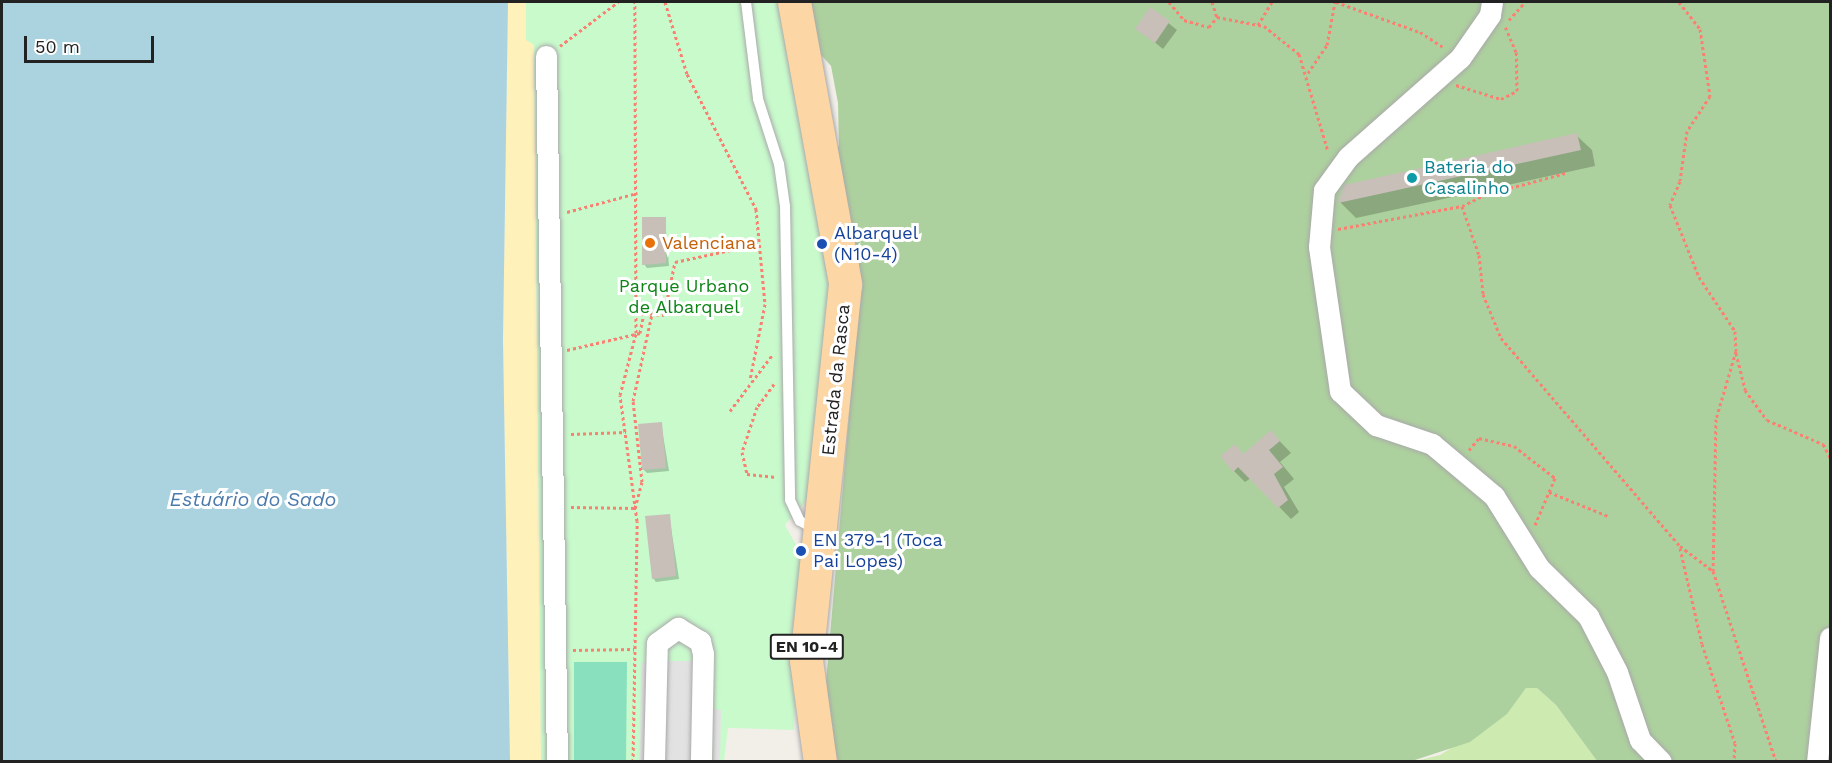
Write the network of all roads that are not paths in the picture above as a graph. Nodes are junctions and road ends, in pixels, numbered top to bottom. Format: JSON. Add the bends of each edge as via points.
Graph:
{"nodes":[{"id":1,"x":746,"y":2,"type":"edge"},
{"id":2,"x":794,"y":2,"type":"edge"},
{"id":3,"x":1492,"y":2,"type":"edge"},
{"id":4,"x":546,"y":56,"type":"road end"},
{"id":5,"x":819,"y":531,"type":"junction"},
{"id":6,"x":1830,"y":638,"type":"edge"},
{"id":7,"x":557,"y":762,"type":"edge"},
{"id":8,"x":654,"y":762,"type":"edge"},
{"id":9,"x":701,"y":762,"type":"edge"},
{"id":10,"x":820,"y":762,"type":"edge"},
{"id":11,"x":1661,"y":762,"type":"edge"},
{"id":12,"x":1817,"y":762,"type":"edge"}],
"edges":[{"from":1,"to":5,"type":"lane","via":[[758,99],[782,181],[790,363],[790,478],[795,516]]},
{"from":2,"to":5,"type":"main road","name":"Estrada da Rasca","number":"EN 10-4","via":[[845,284]]},
{"from":3,"to":11,"type":"street","via":[[1490,15],[1460,58],[1334,175],[1318,211],[1319,247],[1340,392],[1376,425],[1432,444],[1494,496],[1539,568],[1588,616],[1617,672],[1640,740]]},
{"from":4,"to":7,"type":"street"},
{"from":5,"to":10,"type":"main road","name":"Estrada da Rasca","number":"EN 10-4","via":[[806,660]]},
{"from":6,"to":12,"type":"street"},
{"from":8,"to":9,"type":"street","via":[[657,643],[678,628],[700,640],[703,654]]}]}
